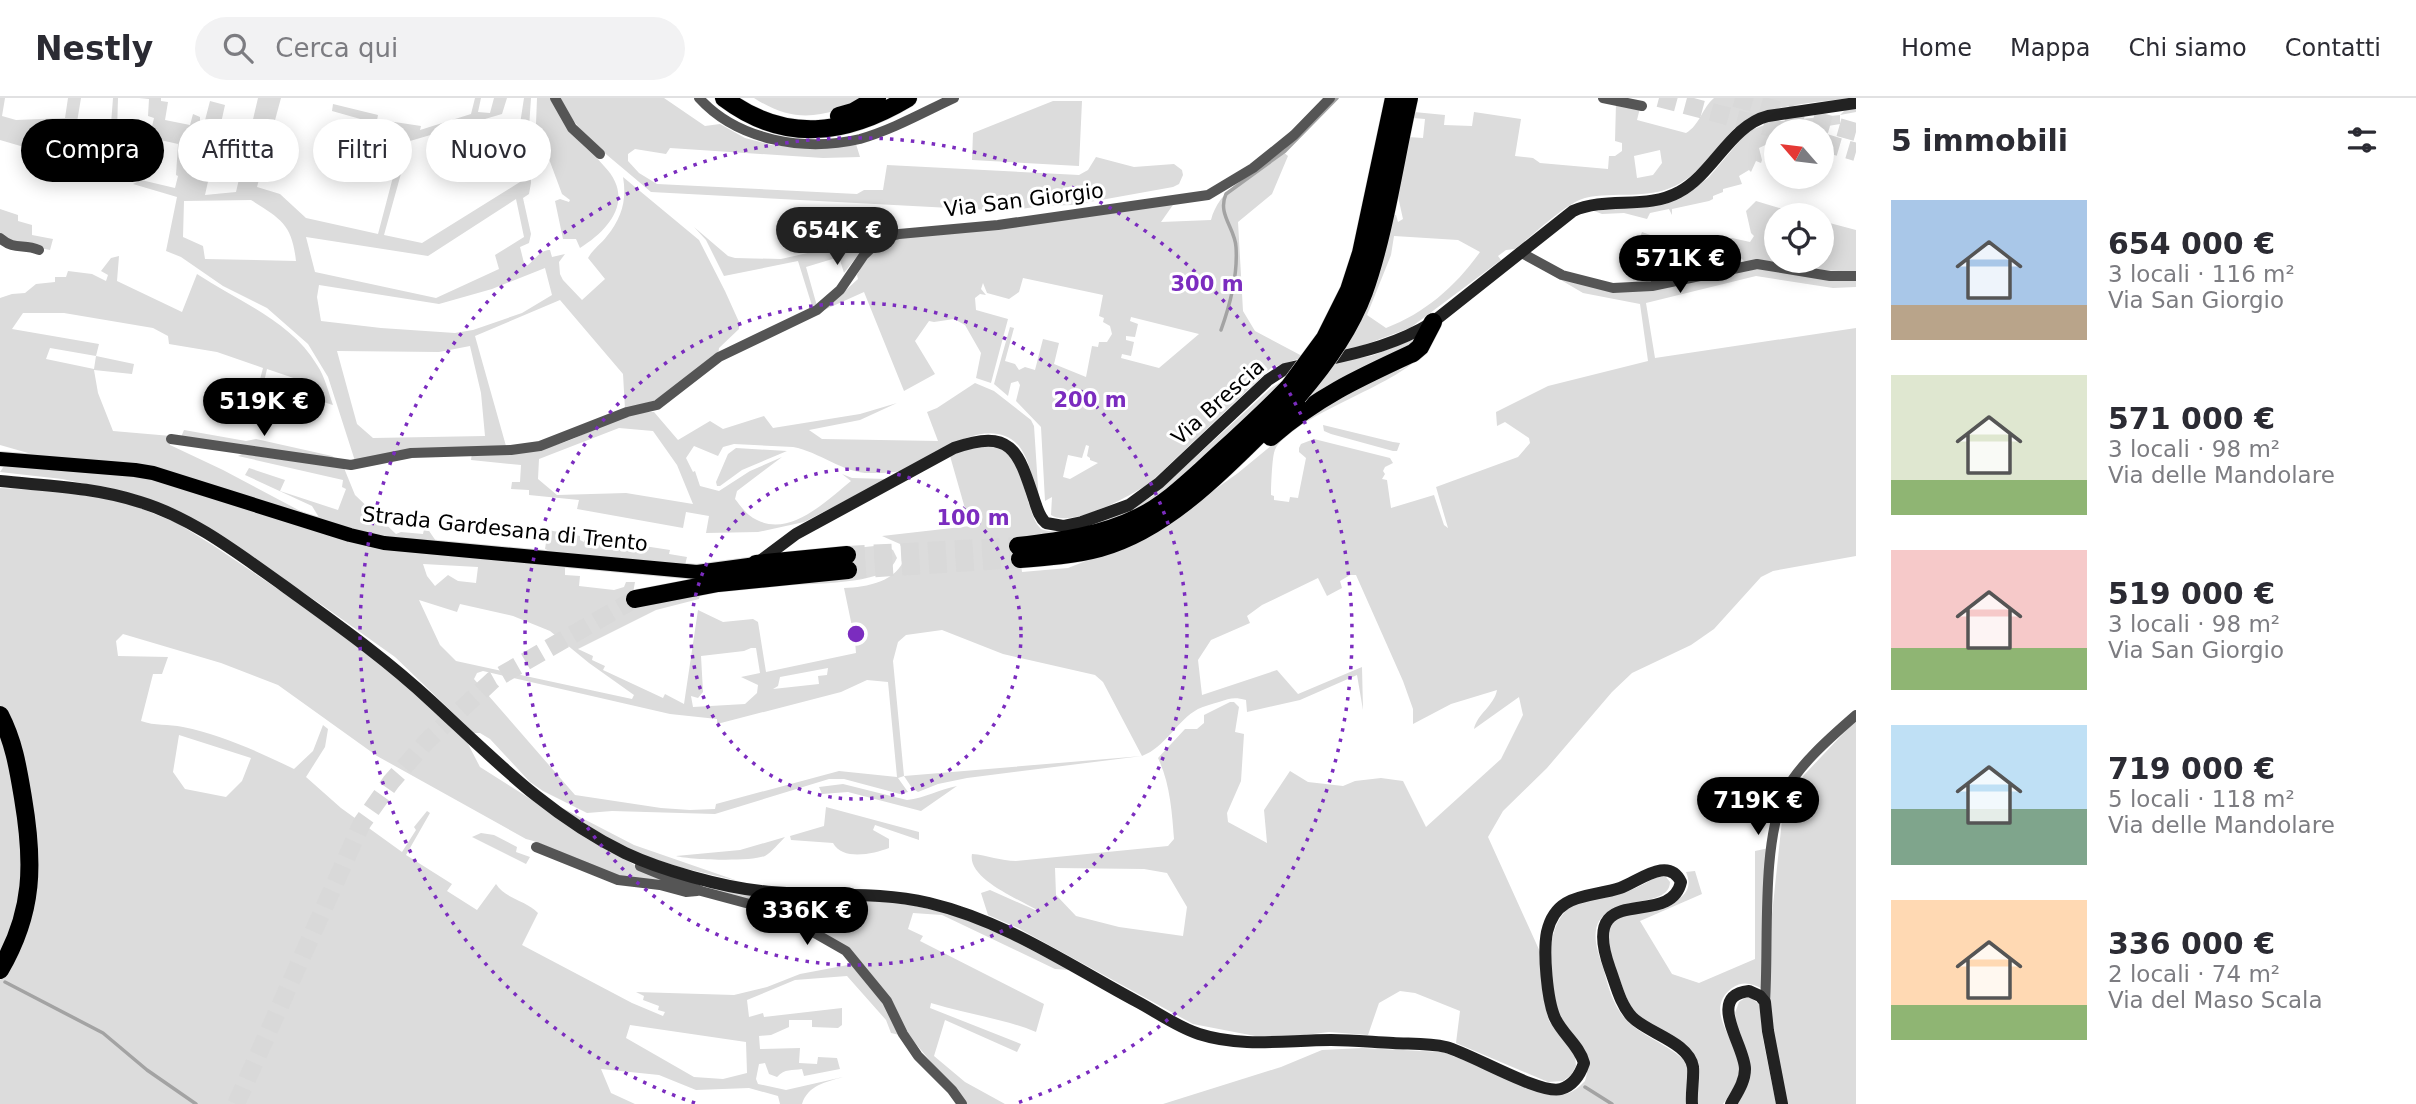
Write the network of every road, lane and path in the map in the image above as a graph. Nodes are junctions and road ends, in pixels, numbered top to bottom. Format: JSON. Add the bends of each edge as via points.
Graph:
{"nodes":[{"id":1,"x":555,"y":98,"type":"edge"},
{"id":2,"x":699,"y":98,"type":"edge"},
{"id":3,"x":724,"y":98,"type":"edge"},
{"id":4,"x":744,"y":98,"type":"edge"},
{"id":5,"x":877,"y":98,"type":"edge"},
{"id":6,"x":908,"y":98,"type":"edge"},
{"id":7,"x":954,"y":98,"type":"edge"},
{"id":8,"x":1331,"y":98,"type":"edge"},
{"id":9,"x":1394,"y":98,"type":"edge"},
{"id":10,"x":1409,"y":98,"type":"edge"},
{"id":11,"x":1603,"y":98,"type":"edge"},
{"id":12,"x":1856,"y":103,"type":"edge"},
{"id":13,"x":1642,"y":106,"type":"dead end"},
{"id":14,"x":600,"y":154,"type":"dead end"},
{"id":15,"x":0,"y":238,"type":"edge"},
{"id":16,"x":22,"y":247,"type":"junction"},
{"id":17,"x":39,"y":250,"type":"dead end"},
{"id":18,"x":1520,"y":252,"type":"junction"},
{"id":19,"x":21,"y":259,"type":"dead end"},
{"id":20,"x":1856,"y":276,"type":"edge"},
{"id":21,"x":1433,"y":322,"type":"junction"},
{"id":22,"x":1294,"y":391,"type":"junction"},
{"id":23,"x":171,"y":439,"type":"dead end"},
{"id":24,"x":0,"y":459,"type":"edge"},
{"id":25,"x":0,"y":481,"type":"edge"},
{"id":26,"x":1182,"y":505,"type":"junction"},
{"id":27,"x":755,"y":564,"type":"junction"},
{"id":28,"x":635,"y":599,"type":"tunnel mouth"},
{"id":29,"x":0,"y":715,"type":"edge"},
{"id":30,"x":1856,"y":715,"type":"edge"},
{"id":31,"x":536,"y":847,"type":"dead end"},
{"id":32,"x":631,"y":856,"type":"junction"},
{"id":33,"x":701,"y":891,"type":"junction"},
{"id":34,"x":0,"y":970,"type":"edge"},
{"id":35,"x":1765,"y":1002,"type":"junction"},
{"id":36,"x":962,"y":1104,"type":"edge"},
{"id":37,"x":1692,"y":1104,"type":"edge"},
{"id":38,"x":1731,"y":1104,"type":"edge"},
{"id":39,"x":1782,"y":1104,"type":"edge"}],
"edges":[{"from":1,"to":14,"type":"street","via":[[572,128]]},
{"from":2,"to":7,"type":"street","via":[[720,117],[747,131],[780,141],[831,144],[861,138]]},
{"from":3,"to":6,"type":"highway","via":[[771,124],[802,130],[855,123]]},
{"from":4,"to":5,"type":"highway","via":[[773,113],[812,119],[853,112]]},
{"from":8,"to":23,"type":"street","name":"Via San Giorgio","via":[[1253,168],[1208,195],[881,239],[840,290],[817,310],[719,357],[657,405],[540,446],[411,453],[351,465]]},
{"from":9,"to":22,"type":"highway","bridge":true,"via":[[1349,290]]},
{"from":10,"to":22,"type":"highway","bridge":true,"via":[[1363,293],[1330,357]]},
{"from":11,"to":13,"type":"street"},
{"from":12,"to":18,"type":"street","name":"Via Brescia","via":[[1761,118],[1744,128],[1702,176],[1676,194],[1582,207]]},
{"from":15,"to":16,"type":"street","via":[[10,246]]},
{"from":16,"to":17,"type":"street"},
{"from":16,"to":19,"type":"street"},
{"from":18,"to":20,"type":"street","via":[[1562,275],[1613,288],[1652,286],[1757,264]]},
{"from":18,"to":21,"type":"street","name":"Via Brescia"},
{"from":21,"to":26,"type":"highway","via":[[1420,347],[1306,409],[1223,480]]},
{"from":21,"to":27,"type":"street","name":"Via Brescia","via":[[1392,343],[1278,373],[1159,483],[1129,505],[1105,515],[1063,526],[1046,523],[1014,450],[999,442],[977,441],[954,448],[796,534]]},
{"from":22,"to":26,"type":"highway"},
{"from":22,"to":26,"type":"highway","via":[[1162,503],[1139,517],[1101,532],[1019,552],[1071,554],[1101,548],[1138,534]]},
{"from":24,"to":27,"type":"main road","name":"Strada Gardesana di Trento","via":[[153,473],[384,543],[697,572]]},
{"from":25,"to":32,"type":"street","via":[[111,494],[178,517],[383,657],[557,814]]},
{"from":27,"to":28,"type":"highway","name":"Strada Gardesana di Trento","via":[[847,562]]},
{"from":29,"to":34,"type":"highway","via":[[15,751],[31,872],[22,926]]},
{"from":30,"to":35,"type":"street","via":[[1800,772],[1779,811],[1771,850]]},
{"from":31,"to":33,"type":"street","via":[[618,880]]},
{"from":32,"to":33,"type":"street","via":[[641,866]]},
{"from":32,"to":37,"type":"street","via":[[749,889],[894,897],[981,918],[1201,1035],[1261,1044],[1327,1040],[1447,1047],[1555,1090],[1574,1082],[1584,1063],[1552,1007],[1546,937],[1554,916],[1580,895],[1619,888],[1667,870],[1681,882],[1675,895],[1656,905],[1617,912],[1606,923],[1603,943],[1629,1014],[1691,1060]]},
{"from":33,"to":36,"type":"street","via":[[776,911],[852,956],[887,1000],[918,1056]]},
{"from":35,"to":38,"type":"street","via":[[1749,991],[1736,995],[1729,1006],[1731,1029],[1745,1068]]},
{"from":35,"to":39,"type":"street"}]}
